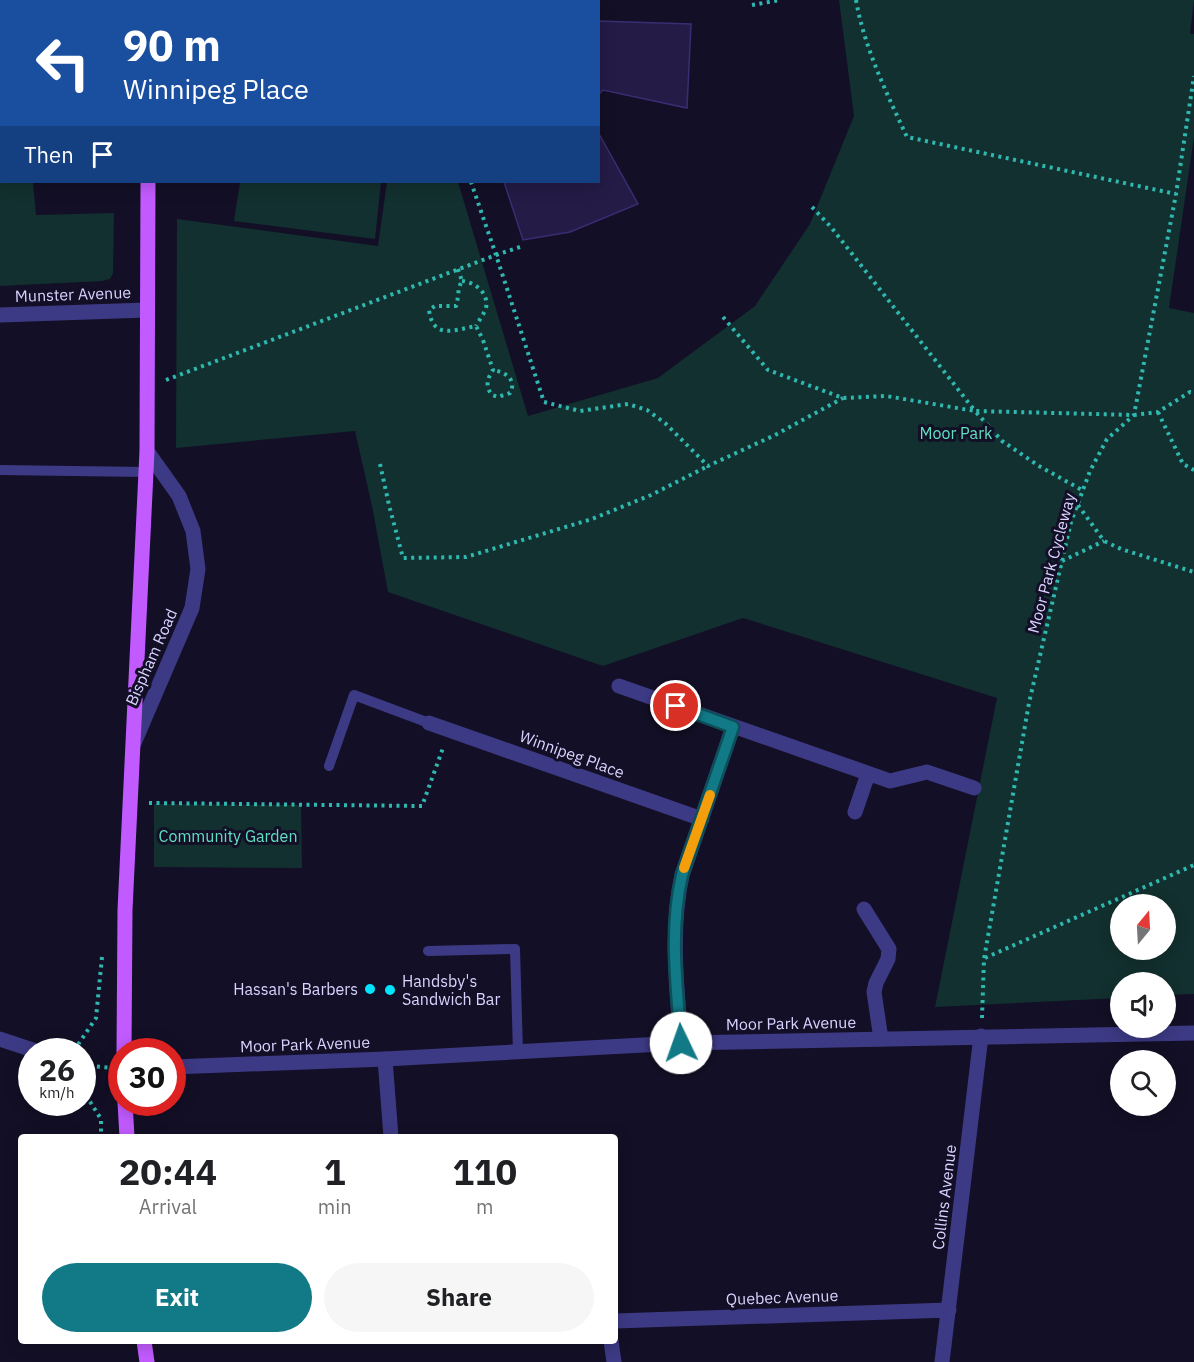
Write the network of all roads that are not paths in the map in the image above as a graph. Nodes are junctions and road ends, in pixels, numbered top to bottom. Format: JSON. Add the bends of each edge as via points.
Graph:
{"nodes":[{"id":1,"x":148,"y":183,"type":"edge"},
{"id":2,"x":147,"y":310,"type":"junction"},
{"id":3,"x":0,"y":315,"type":"edge"},
{"id":4,"x":147,"y":451,"type":"junction"},
{"id":5,"x":0,"y":470,"type":"edge"},
{"id":6,"x":146,"y":472,"type":"junction"},
{"id":7,"x":619,"y":686,"type":"dead end"},
{"id":8,"x":429,"y":723,"type":"joint"},
{"id":9,"x":733,"y":727,"type":"junction"},
{"id":10,"x":133,"y":744,"type":"junction"},
{"id":11,"x":329,"y":766,"type":"dead end"},
{"id":12,"x":868,"y":774,"type":"junction"},
{"id":13,"x":974,"y":788,"type":"dead end"},
{"id":14,"x":855,"y":813,"type":"dead end"},
{"id":15,"x":702,"y":819,"type":"junction"},
{"id":16,"x":864,"y":909,"type":"dead end"},
{"id":17,"x":428,"y":951,"type":"dead end"},
{"id":18,"x":1194,"y":1033,"type":"edge"},
{"id":19,"x":981,"y":1036,"type":"junction"},
{"id":20,"x":124,"y":1038,"type":"edge"},
{"id":21,"x":0,"y":1039,"type":"edge"},
{"id":22,"x":881,"y":1039,"type":"junction"},
{"id":23,"x":681,"y":1043,"type":"junction"},
{"id":24,"x":18,"y":1045,"type":"edge"},
{"id":25,"x":518,"y":1052,"type":"junction"},
{"id":26,"x":385,"y":1059,"type":"junction"},
{"id":27,"x":186,"y":1066,"type":"edge"},
{"id":28,"x":126,"y":1116,"type":"edge"},
{"id":29,"x":127,"y":1134,"type":"edge"},
{"id":30,"x":391,"y":1134,"type":"edge"},
{"id":31,"x":949,"y":1310,"type":"junction"},
{"id":32,"x":618,"y":1321,"type":"edge"},
{"id":33,"x":144,"y":1344,"type":"edge"},
{"id":34,"x":611,"y":1344,"type":"edge"},
{"id":35,"x":147,"y":1362,"type":"edge"},
{"id":36,"x":614,"y":1362,"type":"edge"},
{"id":37,"x":942,"y":1362,"type":"edge"}],
"edges":[{"from":1,"to":2,"type":"main road","name":"Bispham Road"},
{"from":2,"to":3,"type":"street","name":"Munster Avenue"},
{"from":2,"to":4,"type":"main road","name":"Bispham Road"},
{"from":4,"to":6,"type":"main road","name":"Bispham Road"},
{"from":4,"to":10,"type":"street","name":"Bispham Road","via":[[179,496],[193,531],[198,569],[192,608]]},
{"from":5,"to":6,"type":"lane"},
{"from":6,"to":10,"type":"main road","name":"Bispham Road"},
{"from":7,"to":9,"type":"street"},
{"from":8,"to":11,"type":"lane","via":[[354,695]]},
{"from":8,"to":15,"type":"street","name":"Winnipeg Place"},
{"from":9,"to":12,"type":"street"},
{"from":9,"to":15,"type":"street"},
{"from":10,"to":20,"type":"main road","name":"Bispham Road"},
{"from":12,"to":13,"type":"street","via":[[890,781],[927,772]]},
{"from":12,"to":14,"type":"street"},
{"from":15,"to":23,"type":"street","via":[[676,900],[674,930]]},
{"from":16,"to":22,"type":"street","via":[[890,949],[874,992]]},
{"from":17,"to":25,"type":"lane","via":[[515,949]]},
{"from":18,"to":19,"type":"street","name":"Moor Park Avenue"},
{"from":19,"to":22,"type":"street","name":"Moor Park Avenue"},
{"from":19,"to":31,"type":"street","name":"Collins Avenue"},
{"from":21,"to":24,"type":"street"},
{"from":22,"to":23,"type":"street","name":"Moor Park Avenue"},
{"from":23,"to":25,"type":"street","name":"Moor Park Avenue"},
{"from":25,"to":26,"type":"street","name":"Moor Park Avenue"},
{"from":26,"to":27,"type":"street","name":"Moor Park Avenue"},
{"from":26,"to":30,"type":"street"},
{"from":28,"to":29,"type":"main road"},
{"from":31,"to":32,"type":"street","name":"Quebec Avenue"},
{"from":31,"to":37,"type":"street","name":"Collins Avenue"},
{"from":33,"to":35,"type":"main road"},
{"from":34,"to":36,"type":"street"}]}
